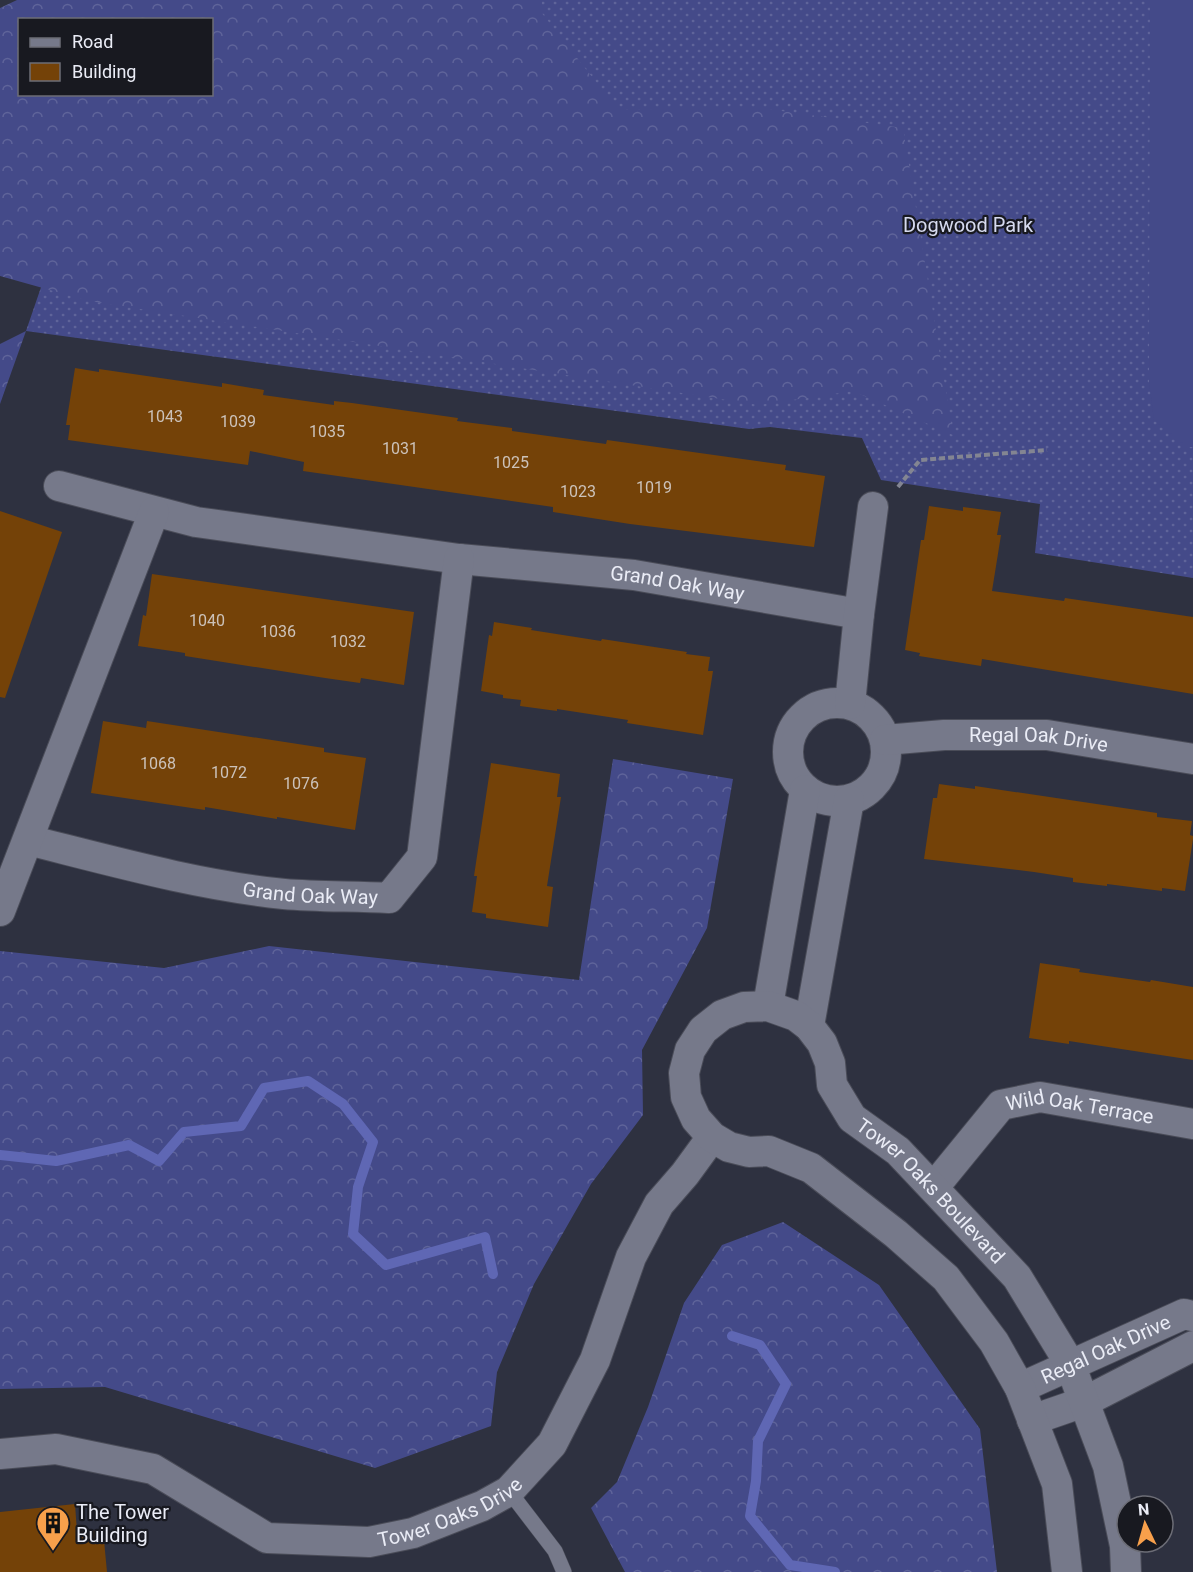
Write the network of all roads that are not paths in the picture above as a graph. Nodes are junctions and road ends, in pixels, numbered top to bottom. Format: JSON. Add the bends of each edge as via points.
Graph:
{"nodes":[{"id":1,"x":59,"y":486,"type":"dead end"},
{"id":2,"x":873,"y":507,"type":"road end"},
{"id":3,"x":154,"y":512,"type":"junction"},
{"id":4,"x":459,"y":559,"type":"junction"},
{"id":5,"x":859,"y":614,"type":"junction"},
{"id":6,"x":850,"y":704,"type":"junction"},
{"id":7,"x":885,"y":740,"type":"junction"},
{"id":8,"x":1193,"y":759,"type":"edge"},
{"id":9,"x":805,"y":790,"type":"junction"},
{"id":10,"x":849,"y":800,"type":"junction"},
{"id":11,"x":28,"y":840,"type":"junction"},
{"id":12,"x":0,"y":911,"type":"edge"},
{"id":13,"x":768,"y":1006,"type":"junction"},
{"id":14,"x":808,"y":1026,"type":"junction"},
{"id":15,"x":1193,"y":1124,"type":"edge"},
{"id":16,"x":712,"y":1137,"type":"junction"},
{"id":17,"x":934,"y":1187,"type":"junction"},
{"id":18,"x":1193,"y":1316,"type":"edge"},
{"id":19,"x":1193,"y":1346,"type":"edge"},
{"id":20,"x":1070,"y":1364,"type":"junction"},
{"id":21,"x":1020,"y":1388,"type":"junction"},
{"id":22,"x":1084,"y":1402,"type":"junction"},
{"id":23,"x":1032,"y":1420,"type":"junction"},
{"id":24,"x":0,"y":1454,"type":"edge"},
{"id":25,"x":509,"y":1491,"type":"junction"},
{"id":26,"x":564,"y":1572,"type":"edge"},
{"id":27,"x":1067,"y":1572,"type":"edge"},
{"id":28,"x":1126,"y":1572,"type":"edge"}],
"edges":[{"from":1,"to":3,"type":"street","name":"Grand Oak Way"},
{"from":2,"to":5,"type":"street"},
{"from":3,"to":4,"type":"street","name":"Grand Oak Way","via":[[196,522]]},
{"from":3,"to":11,"type":"street"},
{"from":4,"to":5,"type":"street","name":"Grand Oak Way","via":[[634,575]]},
{"from":4,"to":11,"type":"street","name":"Grand Oak Way","via":[[422,857],[389,898],[284,894],[128,865]]},
{"from":5,"to":6,"type":"street"},
{"from":6,"to":7,"type":"street","via":[[871,716]]},
{"from":6,"to":9,"type":"street","via":[[832,703],[809,712],[794,727],[788,761]]},
{"from":7,"to":8,"type":"street","name":"Regal Oak Drive","via":[[944,735],[1047,735]]},
{"from":7,"to":10,"type":"street","via":[[884,766],[878,780],[866,792]]},
{"from":9,"to":10,"type":"street","via":[[820,799]]},
{"from":9,"to":13,"type":"street"},
{"from":10,"to":14,"type":"street"},
{"from":11,"to":12,"type":"street"},
{"from":13,"to":14,"type":"street","name":"Tower Oaks Boulevard","via":[[796,1016]]},
{"from":13,"to":16,"type":"street","name":"Tower Oaks Boulevard","via":[[744,1007],[722,1015],[703,1030],[690,1050],[684,1073],[686,1097],[696,1119]]},
{"from":14,"to":17,"type":"street","name":"Tower Oaks Boulevard","via":[[822,1042],[830,1063],[832,1085],[852,1118],[898,1151]]},
{"from":15,"to":17,"type":"street","name":"Wild Oak Terrace","via":[[1040,1097],[1001,1105]]},
{"from":16,"to":21,"type":"street","name":"Tower Oaks Boulevard","via":[[729,1147],[769,1152],[811,1168],[896,1234],[946,1278],[994,1342]]},
{"from":16,"to":25,"type":"street","name":"Tower Oaks Drive","via":[[659,1204],[631,1257],[595,1360],[552,1444]]},
{"from":17,"to":20,"type":"street","name":"Tower Oaks Boulevard","via":[[1017,1277]]},
{"from":18,"to":20,"type":"street","name":"Regal Oak Drive","via":[[1184,1314]]},
{"from":19,"to":22,"type":"street","name":"Regal Oak Drive"},
{"from":20,"to":21,"type":"street","name":"Regal Oak Drive"},
{"from":20,"to":22,"type":"street","name":"Tower Oaks Boulevard"},
{"from":21,"to":23,"type":"street","name":"Tower Oaks Boulevard"},
{"from":22,"to":23,"type":"street","name":"Regal Oak Drive"},
{"from":22,"to":28,"type":"street","name":"Tower Oaks Boulevard","via":[[1108,1466],[1125,1546]]},
{"from":23,"to":27,"type":"street","name":"Tower Oaks Boulevard","via":[[1057,1484]]},
{"from":24,"to":25,"type":"street","name":"Tower Oaks Drive","via":[[56,1449],[153,1468],[267,1538],[369,1542],[413,1533]]},
{"from":25,"to":26,"type":"lane","via":[[555,1551]]}]}
